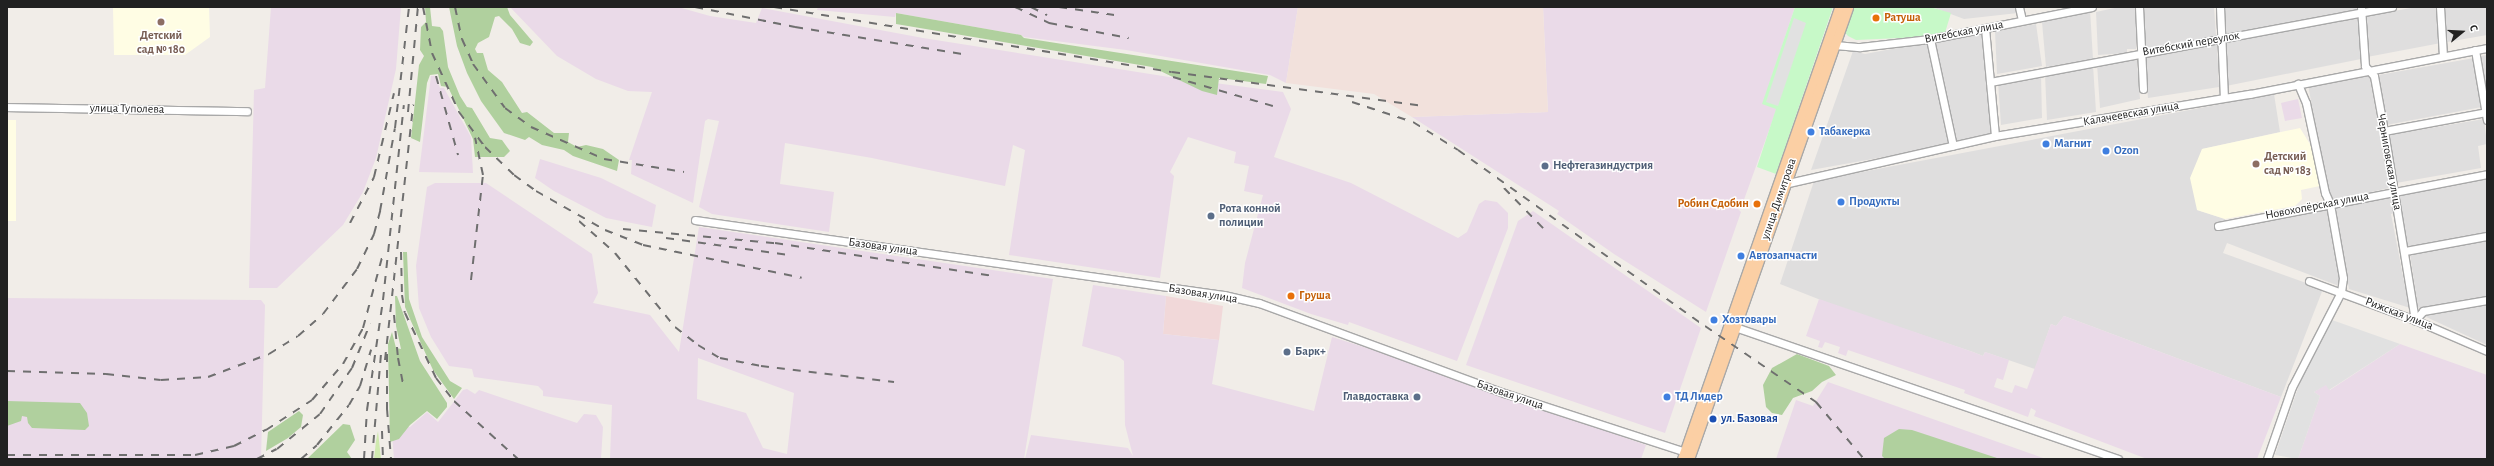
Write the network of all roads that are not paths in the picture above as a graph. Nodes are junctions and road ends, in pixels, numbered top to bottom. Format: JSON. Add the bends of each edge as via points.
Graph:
{"nodes":[{"id":1,"x":1839,"y":7,"type":"edge"},
{"id":2,"x":1848,"y":7,"type":"edge"},
{"id":3,"x":2019,"y":7,"type":"edge"},
{"id":4,"x":2092,"y":7,"type":"edge"},
{"id":5,"x":2139,"y":7,"type":"edge"},
{"id":6,"x":2220,"y":7,"type":"edge"},
{"id":7,"x":2392,"y":7,"type":"edge"},
{"id":8,"x":2440,"y":7,"type":"edge"},
{"id":9,"x":2361,"y":10,"type":"edge"},
{"id":10,"x":2022,"y":20,"type":"junction"},
{"id":11,"x":1985,"y":28,"type":"junction"},
{"id":12,"x":2222,"y":38,"type":"junction"},
{"id":13,"x":1930,"y":40,"type":"junction"},
{"id":14,"x":1834,"y":44,"type":"junction"},
{"id":15,"x":2487,"y":48,"type":"edge"},
{"id":16,"x":2475,"y":50,"type":"junction"},
{"id":17,"x":2142,"y":52,"type":"junction"},
{"id":18,"x":2443,"y":56,"type":"junction"},
{"id":19,"x":2369,"y":71,"type":"junction"},
{"id":20,"x":1990,"y":82,"type":"junction"},
{"id":21,"x":2298,"y":84,"type":"junction"},
{"id":22,"x":2143,"y":89,"type":"dead end"},
{"id":23,"x":2224,"y":97,"type":"junction"},
{"id":24,"x":7,"y":107,"type":"edge"},
{"id":25,"x":246,"y":111,"type":"dead end"},
{"id":26,"x":2487,"y":115,"type":"edge"},
{"id":27,"x":2384,"y":131,"type":"junction"},
{"id":28,"x":1995,"y":136,"type":"junction"},
{"id":29,"x":1953,"y":146,"type":"junction"},
{"id":30,"x":2487,"y":174,"type":"edge"},
{"id":31,"x":1780,"y":184,"type":"junction"},
{"id":32,"x":2393,"y":192,"type":"junction"},
{"id":33,"x":2330,"y":204,"type":"junction"},
{"id":34,"x":695,"y":220,"type":"dead end"},
{"id":35,"x":2218,"y":226,"type":"dead end"},
{"id":36,"x":2487,"y":236,"type":"edge"},
{"id":37,"x":2405,"y":251,"type":"junction"},
{"id":38,"x":2309,"y":281,"type":"dead end"},
{"id":39,"x":2341,"y":292,"type":"junction"},
{"id":40,"x":2487,"y":300,"type":"edge"},
{"id":41,"x":2415,"y":320,"type":"junction"},
{"id":42,"x":1734,"y":327,"type":"junction"},
{"id":43,"x":2487,"y":351,"type":"edge"},
{"id":44,"x":1687,"y":456,"type":"edge"},
{"id":45,"x":2118,"y":459,"type":"edge"},
{"id":46,"x":2267,"y":459,"type":"edge"}],
"edges":[{"from":1,"to":31,"type":"main road","name":"улица Димитрова"},
{"from":2,"to":14,"type":"main road","name":"улица Димитрова"},
{"from":3,"to":10,"type":"street"},
{"from":4,"to":10,"type":"street","name":"Витебская улица"},
{"from":5,"to":17,"type":"street"},
{"from":6,"to":12,"type":"street"},
{"from":7,"to":9,"type":"street","name":"Витебский переулок"},
{"from":8,"to":18,"type":"street"},
{"from":9,"to":12,"type":"street","name":"Витебский переулок"},
{"from":9,"to":19,"type":"street","name":"Черниговская улица","via":[[2365,66]]},
{"from":10,"to":11,"type":"street","name":"Витебская улица"},
{"from":11,"to":13,"type":"street","name":"Витебская улица"},
{"from":11,"to":20,"type":"street"},
{"from":12,"to":17,"type":"street","name":"Витебский переулок"},
{"from":12,"to":23,"type":"street"},
{"from":13,"to":14,"type":"street","name":"Витебская улица","via":[[1860,47]]},
{"from":13,"to":29,"type":"street"},
{"from":14,"to":31,"type":"main road","name":"улица Димитрова"},
{"from":15,"to":16,"type":"street","name":"Калачеевская улица"},
{"from":16,"to":18,"type":"street","name":"Калачеевская улица"},
{"from":16,"to":26,"type":"street"},
{"from":17,"to":20,"type":"street","name":"Витебский переулок"},
{"from":17,"to":22,"type":"street"},
{"from":18,"to":19,"type":"street","name":"Калачеевская улица"},
{"from":19,"to":21,"type":"street","name":"Калачеевская улица"},
{"from":19,"to":27,"type":"street","name":"Черниговская улица","via":[[2374,76]]},
{"from":20,"to":28,"type":"street"},
{"from":21,"to":23,"type":"street","name":"Калачеевская улица"},
{"from":21,"to":33,"type":"street","via":[[2306,103],[2325,193]]},
{"from":23,"to":28,"type":"street","name":"Калачеевская улица"},
{"from":24,"to":25,"type":"street","name":"улица Туполева"},
{"from":26,"to":27,"type":"street"},
{"from":27,"to":32,"type":"street","name":"Черниговская улица"},
{"from":28,"to":29,"type":"street","name":"Калачеевская улица"},
{"from":29,"to":31,"type":"street","name":"Калачеевская улица"},
{"from":30,"to":32,"type":"street","name":"Новохопёрская улица"},
{"from":31,"to":42,"type":"main road","name":"улица Димитрова"},
{"from":31,"to":44,"type":"main road","name":"улица Димитрова"},
{"from":32,"to":33,"type":"street","name":"Новохопёрская улица"},
{"from":32,"to":37,"type":"street","name":"Черниговская улица"},
{"from":33,"to":35,"type":"street","name":"Новохопёрская улица"},
{"from":33,"to":39,"type":"street","via":[[2344,278]]},
{"from":34,"to":44,"type":"street","name":"Базовая улица","via":[[1221,295],[1260,303],[1504,393]]},
{"from":36,"to":37,"type":"street"},
{"from":37,"to":41,"type":"street","name":"Черниговская улица"},
{"from":38,"to":39,"type":"street","name":"Рижская улица"},
{"from":39,"to":41,"type":"street","name":"Рижская улица"},
{"from":39,"to":46,"type":"street","via":[[2292,387]]},
{"from":40,"to":41,"type":"street","via":[[2423,311]]},
{"from":41,"to":43,"type":"street","name":"Рижская улица"},
{"from":42,"to":44,"type":"main road","name":"улица Димитрова"},
{"from":42,"to":45,"type":"street"}]}
